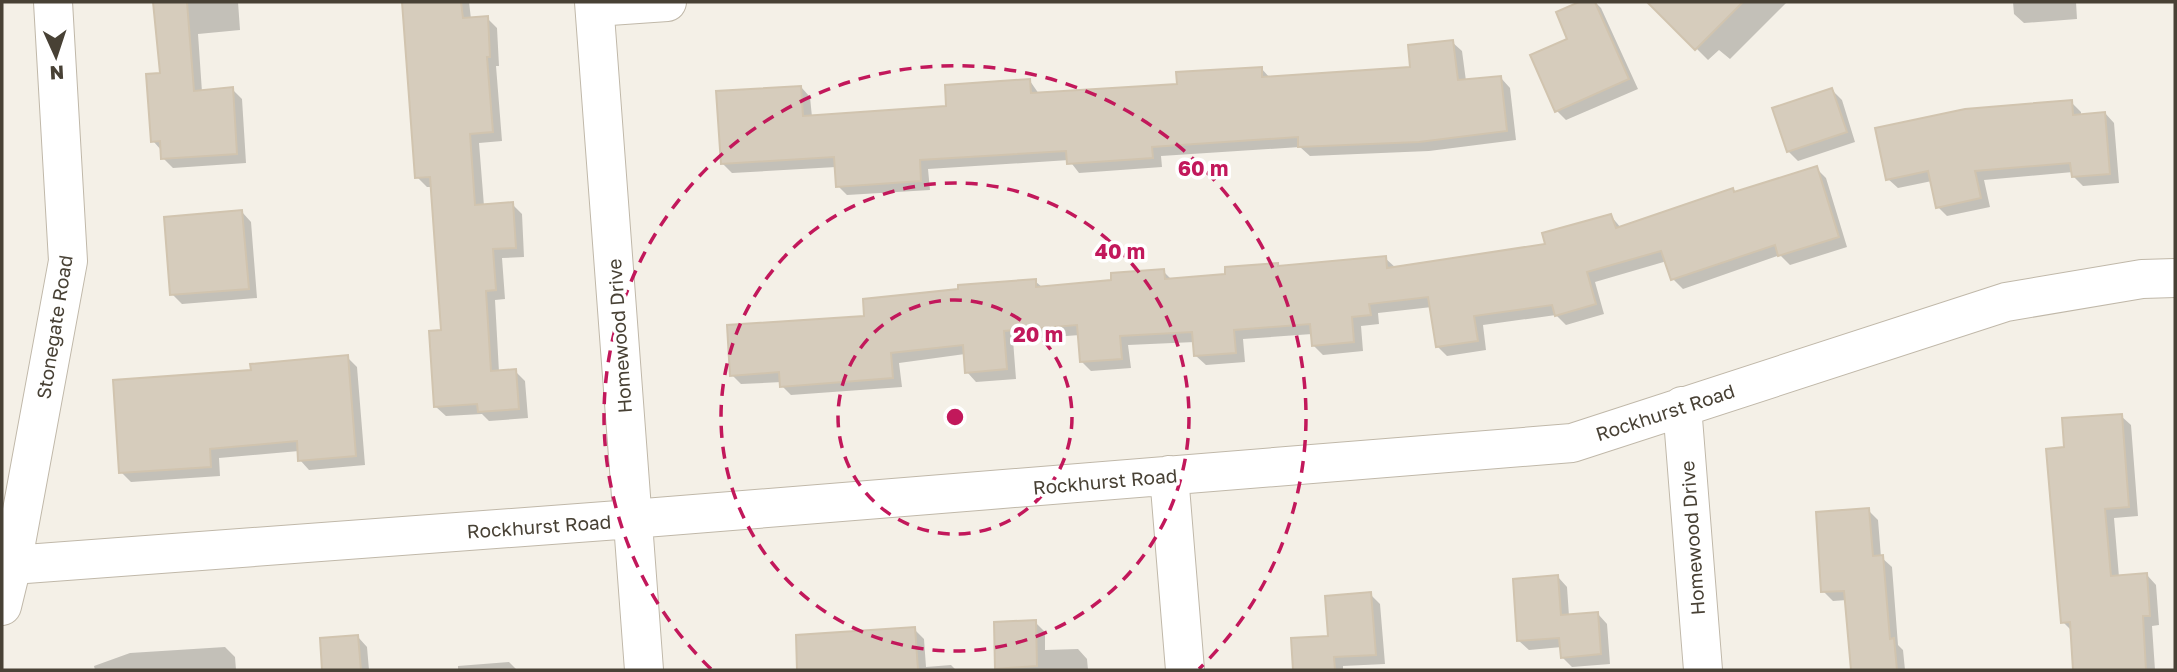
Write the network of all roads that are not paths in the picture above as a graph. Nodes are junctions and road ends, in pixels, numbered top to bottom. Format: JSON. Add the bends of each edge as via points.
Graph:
{"nodes":[{"id":1,"x":53,"y":2,"type":"edge"},
{"id":2,"x":667,"y":2,"type":"edge"},
{"id":3,"x":595,"y":5,"type":"edge"},
{"id":4,"x":2175,"y":278,"type":"edge"},
{"id":5,"x":1682,"y":406,"type":"junction"},
{"id":6,"x":1169,"y":475,"type":"junction"},
{"id":7,"x":632,"y":519,"type":"junction"},
{"id":8,"x":12,"y":565,"type":"junction"},
{"id":9,"x":2,"y":606,"type":"edge"},
{"id":10,"x":643,"y":670,"type":"edge"},
{"id":11,"x":1185,"y":670,"type":"edge"},
{"id":12,"x":1703,"y":670,"type":"edge"}],
"edges":[{"from":1,"to":8,"type":"street","name":"Stonegate Road","via":[[68,261]]},
{"from":2,"to":3,"type":"street"},
{"from":3,"to":7,"type":"street","name":"Homewood Drive"},
{"from":4,"to":5,"type":"street","name":"Rockhurst Road","via":[[2142,279],[2006,302]]},
{"from":5,"to":6,"type":"street","name":"Rockhurst Road","via":[[1572,443]]},
{"from":5,"to":12,"type":"street","name":"Homewood Drive"},
{"from":6,"to":7,"type":"street","name":"Rockhurst Road"},
{"from":6,"to":11,"type":"street"},
{"from":7,"to":8,"type":"street","name":"Rockhurst Road"},
{"from":7,"to":10,"type":"street","name":"Homewood Drive"},
{"from":8,"to":9,"type":"street","name":"Stonegate Road"}]}
